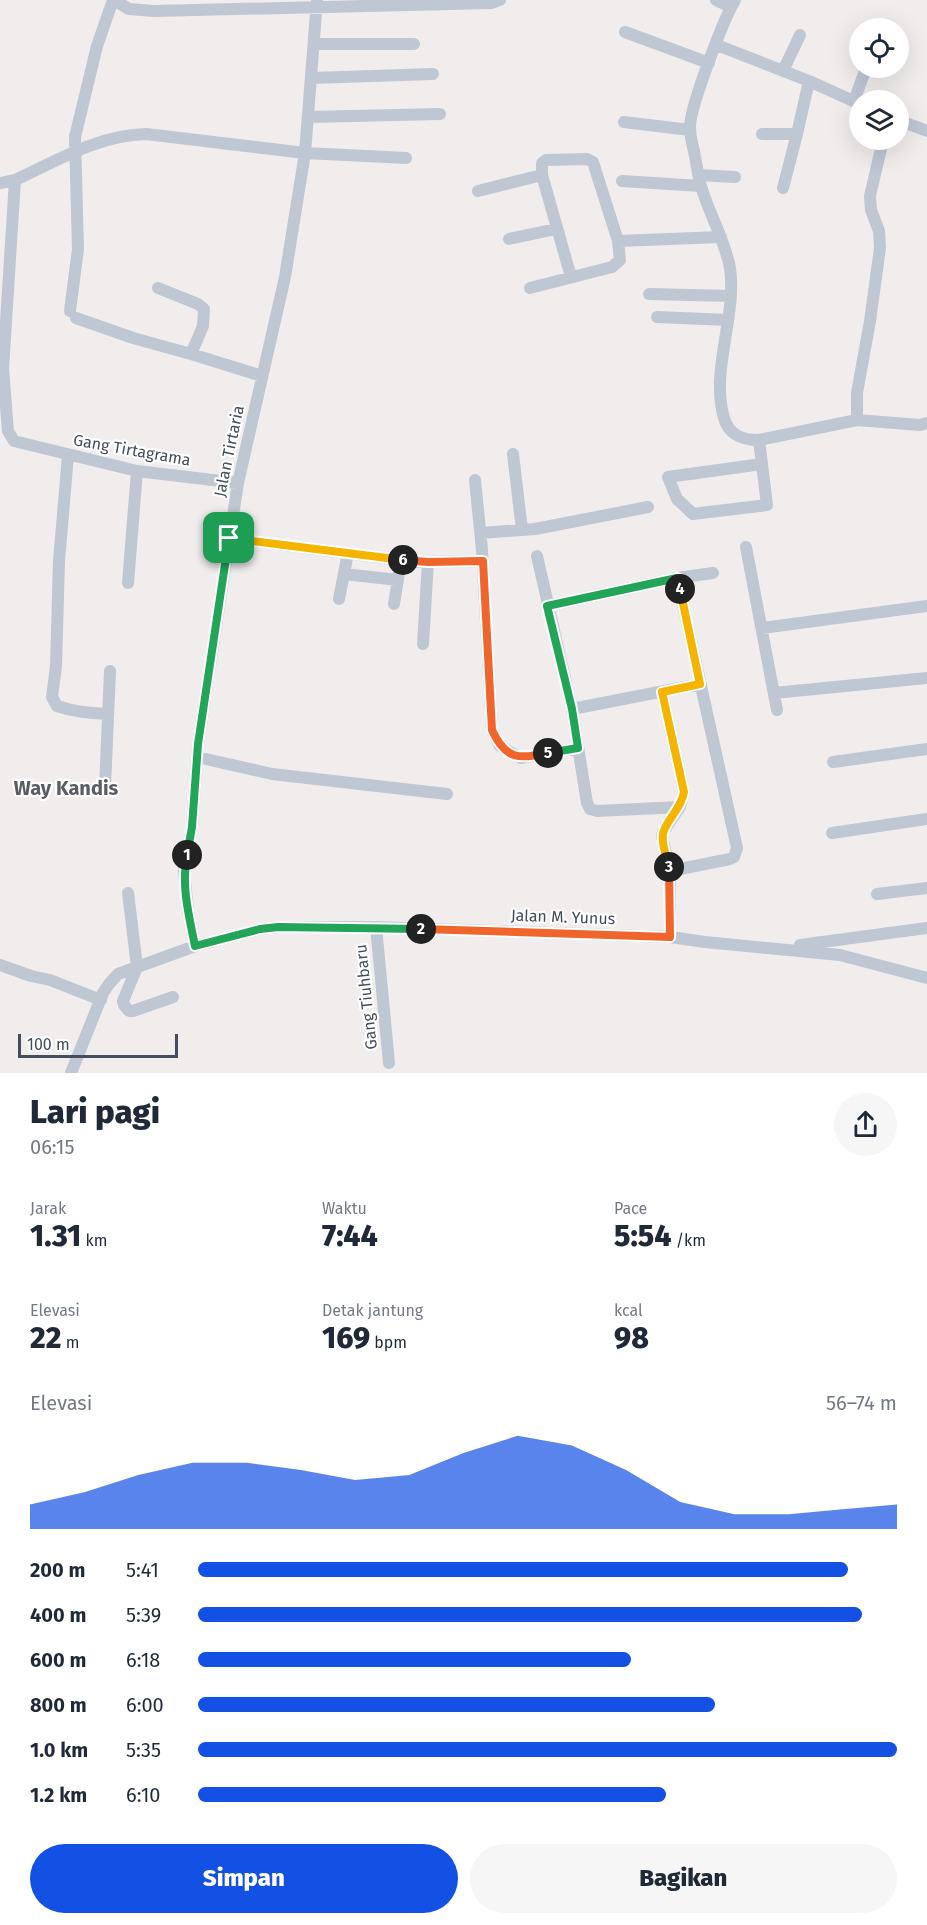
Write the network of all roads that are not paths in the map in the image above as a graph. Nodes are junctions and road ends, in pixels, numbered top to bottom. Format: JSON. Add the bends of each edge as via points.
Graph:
{"nodes":[{"id":1,"x":114,"y":0,"type":"edge"},
{"id":2,"x":500,"y":0,"type":"edge"},
{"id":3,"x":716,"y":0,"type":"edge"},
{"id":4,"x":317,"y":3,"type":"edge"},
{"id":5,"x":733,"y":4,"type":"edge"},
{"id":6,"x":626,"y":32,"type":"dead end"},
{"id":7,"x":800,"y":35,"type":"dead end"},
{"id":8,"x":314,"y":44,"type":"junction"},
{"id":9,"x":414,"y":44,"type":"dead end"},
{"id":10,"x":717,"y":45,"type":"junction"},
{"id":11,"x":709,"y":63,"type":"junction"},
{"id":12,"x":783,"y":70,"type":"junction"},
{"id":13,"x":433,"y":74,"type":"dead end"},
{"id":14,"x":312,"y":78,"type":"junction"},
{"id":15,"x":809,"y":81,"type":"junction"},
{"id":16,"x":849,"y":99,"type":"edge"},
{"id":17,"x":440,"y":114,"type":"dead end"},
{"id":18,"x":309,"y":117,"type":"junction"},
{"id":19,"x":624,"y":123,"type":"dead end"},
{"id":20,"x":909,"y":124,"type":"edge"},
{"id":21,"x":690,"y":130,"type":"junction"},
{"id":22,"x":927,"y":131,"type":"edge"},
{"id":23,"x":762,"y":134,"type":"dead end"},
{"id":24,"x":797,"y":134,"type":"junction"},
{"id":25,"x":881,"y":150,"type":"edge"},
{"id":26,"x":76,"y":151,"type":"junction"},
{"id":27,"x":305,"y":153,"type":"junction"},
{"id":28,"x":406,"y":158,"type":"dead end"},
{"id":29,"x":542,"y":176,"type":"junction"},
{"id":30,"x":735,"y":177,"type":"dead end"},
{"id":31,"x":15,"y":180,"type":"junction"},
{"id":32,"x":622,"y":181,"type":"dead end"},
{"id":33,"x":700,"y":181,"type":"junction"},
{"id":34,"x":0,"y":183,"type":"edge"},
{"id":35,"x":783,"y":188,"type":"dead end"},
{"id":36,"x":478,"y":191,"type":"dead end"},
{"id":37,"x":556,"y":229,"type":"junction"},
{"id":38,"x":721,"y":237,"type":"junction"},
{"id":39,"x":509,"y":239,"type":"dead end"},
{"id":40,"x":618,"y":241,"type":"junction"},
{"id":41,"x":571,"y":277,"type":"junction"},
{"id":42,"x":158,"y":288,"type":"dead end"},
{"id":43,"x":530,"y":288,"type":"dead end"},
{"id":44,"x":649,"y":294,"type":"dead end"},
{"id":45,"x":730,"y":296,"type":"junction"},
{"id":46,"x":657,"y":317,"type":"dead end"},
{"id":47,"x":728,"y":320,"type":"junction"},
{"id":48,"x":191,"y":354,"type":"junction"},
{"id":49,"x":2,"y":369,"type":"edge"},
{"id":50,"x":262,"y":376,"type":"junction"},
{"id":51,"x":857,"y":420,"type":"junction"},
{"id":52,"x":927,"y":423,"type":"edge"},
{"id":53,"x":759,"y":440,"type":"junction"},
{"id":54,"x":513,"y":454,"type":"dead end"},
{"id":55,"x":68,"y":455,"type":"junction"},
{"id":56,"x":762,"y":464,"type":"junction"},
{"id":57,"x":137,"y":471,"type":"junction"},
{"id":58,"x":476,"y":480,"type":"dead end"},
{"id":59,"x":238,"y":483,"type":"junction"},
{"id":60,"x":648,"y":507,"type":"dead end"},
{"id":61,"x":522,"y":530,"type":"junction"},
{"id":62,"x":480,"y":533,"type":"junction"},
{"id":63,"x":229,"y":538,"type":"junction"},
{"id":64,"x":746,"y":547,"type":"dead end"},
{"id":65,"x":348,"y":553,"type":"junction"},
{"id":66,"x":537,"y":556,"type":"dead end"},
{"id":67,"x":400,"y":560,"type":"junction"},
{"id":68,"x":483,"y":561,"type":"junction"},
{"id":69,"x":428,"y":562,"type":"junction"},
{"id":70,"x":713,"y":573,"type":"dead end"},
{"id":71,"x":344,"y":574,"type":"junction"},
{"id":72,"x":677,"y":578,"type":"junction"},
{"id":73,"x":398,"y":580,"type":"junction"},
{"id":74,"x":128,"y":583,"type":"dead end"},
{"id":75,"x":339,"y":600,"type":"dead end"},
{"id":76,"x":394,"y":604,"type":"dead end"},
{"id":77,"x":547,"y":606,"type":"junction"},
{"id":78,"x":927,"y":606,"type":"edge"},
{"id":79,"x":762,"y":628,"type":"junction"},
{"id":80,"x":423,"y":644,"type":"dead end"},
{"id":81,"x":110,"y":671,"type":"dead end"},
{"id":82,"x":927,"y":678,"type":"edge"},
{"id":83,"x":700,"y":684,"type":"junction"},
{"id":84,"x":662,"y":692,"type":"junction"},
{"id":85,"x":774,"y":693,"type":"junction"},
{"id":86,"x":572,"y":709,"type":"junction"},
{"id":87,"x":777,"y":710,"type":"dead end"},
{"id":88,"x":108,"y":714,"type":"junction"},
{"id":89,"x":578,"y":748,"type":"junction"},
{"id":90,"x":927,"y":749,"type":"edge"},
{"id":91,"x":197,"y":757,"type":"junction"},
{"id":92,"x":832,"y":762,"type":"dead end"},
{"id":93,"x":105,"y":787,"type":"dead end"},
{"id":94,"x":447,"y":794,"type":"dead end"},
{"id":95,"x":680,"y":807,"type":"junction"},
{"id":96,"x":927,"y":819,"type":"edge"},
{"id":97,"x":832,"y":833,"type":"dead end"},
{"id":98,"x":670,"y":871,"type":"junction"},
{"id":99,"x":927,"y":888,"type":"edge"},
{"id":100,"x":128,"y":893,"type":"dead end"},
{"id":101,"x":877,"y":894,"type":"dead end"},
{"id":102,"x":376,"y":927,"type":"junction"},
{"id":103,"x":927,"y":928,"type":"edge"},
{"id":104,"x":670,"y":937,"type":"junction"},
{"id":105,"x":195,"y":946,"type":"junction"},
{"id":106,"x":779,"y":948,"type":"junction"},
{"id":107,"x":0,"y":965,"type":"edge"},
{"id":108,"x":137,"y":967,"type":"junction"},
{"id":109,"x":927,"y":978,"type":"edge"},
{"id":110,"x":173,"y":997,"type":"dead end"},
{"id":111,"x":101,"y":1000,"type":"junction"},
{"id":112,"x":389,"y":1063,"type":"dead end"},
{"id":113,"x":71,"y":1073,"type":"edge"}],
"edges":[{"from":1,"to":4,"type":"street","via":[[140,11]]},
{"from":1,"to":26,"type":"street","via":[[84,96],[75,137]]},
{"from":2,"to":4,"type":"street"},
{"from":3,"to":5,"type":"street"},
{"from":4,"to":8,"type":"street","name":"Jalan Tirtaria"},
{"from":5,"to":10,"type":"street"},
{"from":6,"to":11,"type":"street"},
{"from":7,"to":12,"type":"street"},
{"from":8,"to":9,"type":"street"},
{"from":8,"to":14,"type":"street","name":"Jalan Tirtaria"},
{"from":10,"to":11,"type":"street"},
{"from":10,"to":12,"type":"street"},
{"from":11,"to":21,"type":"street","via":[[690,117]]},
{"from":12,"to":15,"type":"street"},
{"from":13,"to":14,"type":"street"},
{"from":14,"to":18,"type":"street","name":"Jalan Tirtaria"},
{"from":15,"to":16,"type":"street"},
{"from":15,"to":24,"type":"street"},
{"from":17,"to":18,"type":"street"},
{"from":18,"to":27,"type":"street","name":"Jalan Tirtaria"},
{"from":19,"to":21,"type":"street"},
{"from":20,"to":22,"type":"street"},
{"from":21,"to":33,"type":"street"},
{"from":23,"to":24,"type":"street"},
{"from":24,"to":35,"type":"street"},
{"from":25,"to":51,"type":"street","via":[[870,196],[880,248],[857,393]]},
{"from":26,"to":27,"type":"street","via":[[107,139],[146,134]]},
{"from":26,"to":31,"type":"street"},
{"from":26,"to":48,"type":"street","via":[[78,249],[73,315],[132,338]]},
{"from":27,"to":28,"type":"street"},
{"from":27,"to":50,"type":"street","name":"Jalan Tirtaria","via":[[285,277]]},
{"from":29,"to":36,"type":"street"},
{"from":29,"to":37,"type":"street"},
{"from":29,"to":40,"type":"street","via":[[542,163],[546,160],[593,162]]},
{"from":30,"to":33,"type":"street"},
{"from":31,"to":34,"type":"street"},
{"from":31,"to":49,"type":"street"},
{"from":32,"to":33,"type":"street"},
{"from":33,"to":38,"type":"street"},
{"from":37,"to":39,"type":"street"},
{"from":37,"to":41,"type":"street"},
{"from":38,"to":40,"type":"street"},
{"from":38,"to":45,"type":"street","via":[[730,268]]},
{"from":40,"to":41,"type":"street","via":[[620,260],[616,265]]},
{"from":41,"to":43,"type":"street"},
{"from":42,"to":48,"type":"street","via":[[204,309],[203,326]]},
{"from":44,"to":45,"type":"street"},
{"from":45,"to":47,"type":"street"},
{"from":46,"to":47,"type":"street"},
{"from":47,"to":53,"type":"street","via":[[720,389],[724,420],[736,436]]},
{"from":48,"to":50,"type":"street"},
{"from":49,"to":55,"type":"street","name":"Gang Tirtagrama","via":[[8,432],[14,441]]},
{"from":50,"to":59,"type":"street","name":"Jalan Tirtaria"},
{"from":51,"to":52,"type":"street"},
{"from":51,"to":53,"type":"street"},
{"from":53,"to":56,"type":"street"},
{"from":54,"to":61,"type":"street"},
{"from":55,"to":57,"type":"street","name":"Gang Tirtagrama"},
{"from":55,"to":88,"type":"street","via":[[52,697],[63,708]]},
{"from":56,"to":56,"type":"street","via":[[767,504],[699,514],[687,510],[677,499],[668,477]]},
{"from":57,"to":59,"type":"street","name":"Gang Tirtagrama"},
{"from":57,"to":74,"type":"street"},
{"from":58,"to":62,"type":"street"},
{"from":59,"to":63,"type":"street","name":"Jalan Tirtaria"},
{"from":60,"to":61,"type":"street"},
{"from":61,"to":62,"type":"street"},
{"from":62,"to":68,"type":"street"},
{"from":63,"to":65,"type":"street"},
{"from":63,"to":91,"type":"street","name":"Jalan Tirtaria"},
{"from":64,"to":79,"type":"street"},
{"from":65,"to":67,"type":"street"},
{"from":65,"to":71,"type":"street"},
{"from":66,"to":77,"type":"street"},
{"from":67,"to":69,"type":"street"},
{"from":67,"to":73,"type":"street"},
{"from":68,"to":69,"type":"street"},
{"from":68,"to":89,"type":"street","via":[[492,730],[500,746],[521,758]]},
{"from":69,"to":80,"type":"street"},
{"from":70,"to":72,"type":"street"},
{"from":71,"to":73,"type":"street"},
{"from":71,"to":75,"type":"street"},
{"from":72,"to":77,"type":"street"},
{"from":72,"to":83,"type":"street"},
{"from":73,"to":76,"type":"street"},
{"from":77,"to":86,"type":"street"},
{"from":78,"to":79,"type":"street"},
{"from":79,"to":85,"type":"street"},
{"from":81,"to":88,"type":"street"},
{"from":82,"to":85,"type":"street"},
{"from":83,"to":84,"type":"street"},
{"from":83,"to":98,"type":"street","via":[[737,848],[730,859]]},
{"from":84,"to":86,"type":"street"},
{"from":84,"to":95,"type":"street","via":[[684,792]]},
{"from":85,"to":87,"type":"street"},
{"from":86,"to":89,"type":"street"},
{"from":88,"to":93,"type":"street"},
{"from":89,"to":95,"type":"street","via":[[590,809]]},
{"from":90,"to":92,"type":"street"},
{"from":91,"to":94,"type":"street","via":[[272,774]]},
{"from":91,"to":105,"type":"street","name":"Jalan Tirtaria","via":[[184,871]]},
{"from":95,"to":98,"type":"street","via":[[663,832]]},
{"from":96,"to":97,"type":"street"},
{"from":98,"to":104,"type":"street"},
{"from":99,"to":101,"type":"street"},
{"from":100,"to":108,"type":"street"},
{"from":102,"to":104,"type":"street","name":"Jalan M. Yunus"},
{"from":102,"to":105,"type":"street","name":"Jalan M. Yunus","via":[[278,927]]},
{"from":102,"to":112,"type":"street","name":"Gang Tiuhbaru"},
{"from":103,"to":106,"type":"street"},
{"from":104,"to":106,"type":"street","name":"Jalan M. Yunus"},
{"from":105,"to":108,"type":"street","name":"Jalan M. Yunus"},
{"from":106,"to":109,"type":"street","name":"Jalan M. Yunus","via":[[840,955]]},
{"from":107,"to":111,"type":"street"},
{"from":108,"to":110,"type":"street","via":[[123,1000],[125,1008],[133,1011]]},
{"from":108,"to":111,"type":"street","name":"Jalan M. Yunus","via":[[118,974]]},
{"from":111,"to":113,"type":"street","name":"Jalan M. Yunus"}]}
